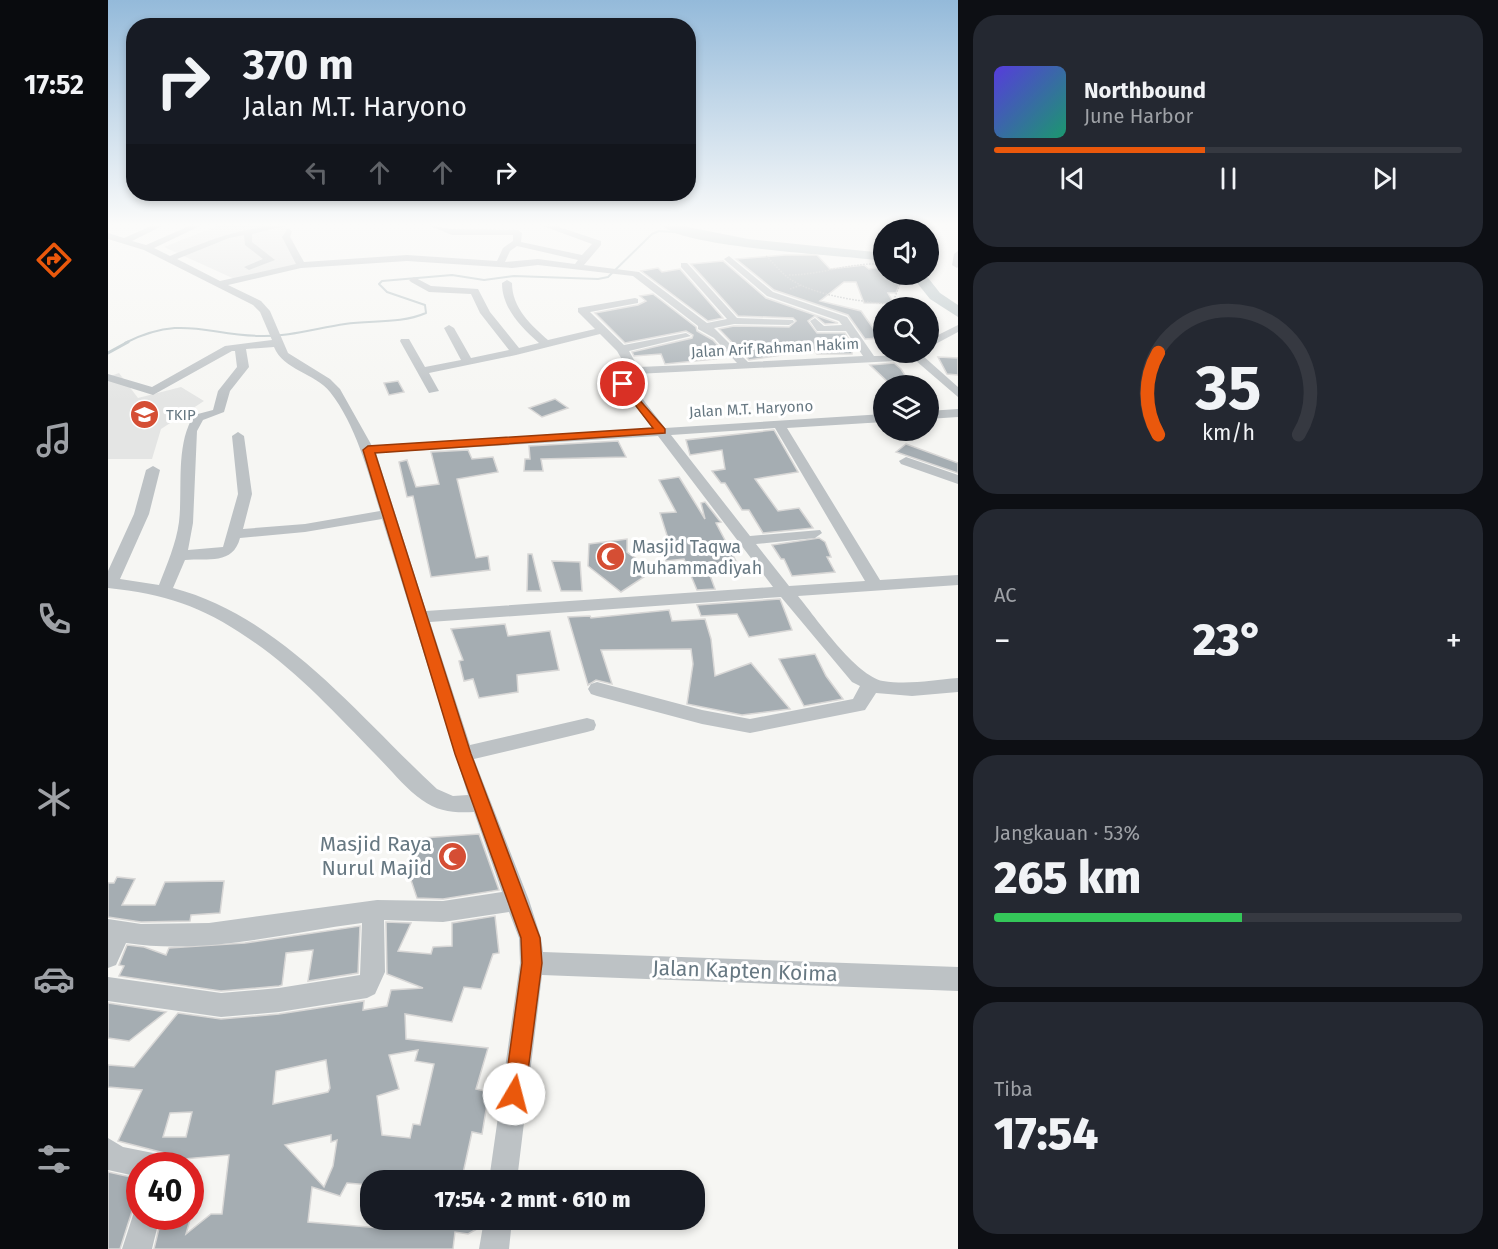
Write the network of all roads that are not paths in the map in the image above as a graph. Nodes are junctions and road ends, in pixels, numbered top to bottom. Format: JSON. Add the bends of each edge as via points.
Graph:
{"nodes":[{"id":1,"x":220,"y":284,"type":"edge"},
{"id":2,"x":421,"y":284,"type":"edge"},
{"id":3,"x":507,"y":284,"type":"edge"},
{"id":4,"x":649,"y":284,"type":"edge"},
{"id":5,"x":701,"y":284,"type":"edge"},
{"id":6,"x":758,"y":284,"type":"edge"},
{"id":7,"x":635,"y":301,"type":"dead end"},
{"id":8,"x":734,"y":321,"type":"junction"},
{"id":9,"x":815,"y":321,"type":"dead end"},
{"id":10,"x":789,"y":322,"type":"dead end"},
{"id":11,"x":702,"y":327,"type":"junction"},
{"id":12,"x":448,"y":328,"type":"dead end"},
{"id":13,"x":849,"y":328,"type":"junction"},
{"id":14,"x":958,"y":328,"type":"edge"},
{"id":15,"x":602,"y":330,"type":"junction"},
{"id":16,"x":686,"y":336,"type":"dead end"},
{"id":17,"x":939,"y":340,"type":"joint"},
{"id":18,"x":276,"y":341,"type":"junction"},
{"id":19,"x":405,"y":341,"type":"dead end"},
{"id":20,"x":546,"y":344,"type":"junction"},
{"id":21,"x":958,"y":344,"type":"edge"},
{"id":22,"x":240,"y":346,"type":"junction"},
{"id":23,"x":622,"y":349,"type":"junction"},
{"id":24,"x":516,"y":352,"type":"junction"},
{"id":25,"x":870,"y":358,"type":"junction"},
{"id":26,"x":873,"y":358,"type":"edge"},
{"id":27,"x":468,"y":362,"type":"junction"},
{"id":28,"x":926,"y":363,"type":"edge"},
{"id":29,"x":745,"y":365,"type":"junction"},
{"id":30,"x":422,"y":371,"type":"junction"},
{"id":31,"x":634,"y":371,"type":"junction"},
{"id":32,"x":108,"y":376,"type":"edge"},
{"id":33,"x":433,"y":391,"type":"dead end"},
{"id":34,"x":958,"y":393,"type":"edge"},
{"id":35,"x":958,"y":413,"type":"edge"},
{"id":36,"x":939,"y":414,"type":"edge"},
{"id":37,"x":873,"y":419,"type":"edge"},
{"id":38,"x":779,"y":424,"type":"junction"},
{"id":39,"x":661,"y":431,"type":"junction"},
{"id":40,"x":238,"y":436,"type":"dead end"},
{"id":41,"x":368,"y":450,"type":"junction"},
{"id":42,"x":906,"y":461,"type":"dead end"},
{"id":43,"x":153,"y":470,"type":"dead end"},
{"id":44,"x":958,"y":480,"type":"edge"},
{"id":45,"x":388,"y":514,"type":"junction"},
{"id":46,"x":815,"y":533,"type":"dead end"},
{"id":47,"x":234,"y":534,"type":"junction"},
{"id":48,"x":746,"y":541,"type":"junction"},
{"id":49,"x":179,"y":555,"type":"junction"},
{"id":50,"x":958,"y":580,"type":"edge"},
{"id":51,"x":109,"y":583,"type":"edge"},
{"id":52,"x":875,"y":585,"type":"junction"},
{"id":53,"x":164,"y":591,"type":"junction"},
{"id":54,"x":785,"y":592,"type":"junction"},
{"id":55,"x":419,"y":617,"type":"junction"},
{"id":56,"x":864,"y":680,"type":"junction"},
{"id":57,"x":958,"y":685,"type":"edge"},
{"id":58,"x":597,"y":689,"type":"dead end"},
{"id":59,"x":587,"y":725,"type":"dead end"},
{"id":60,"x":463,"y":754,"type":"junction"},
{"id":61,"x":481,"y":803,"type":"junction"},
{"id":62,"x":518,"y":900,"type":"junction"},
{"id":63,"x":373,"y":911,"type":"junction"},
{"id":64,"x":114,"y":931,"type":"edge"},
{"id":65,"x":108,"y":957,"type":"edge"},
{"id":66,"x":532,"y":963,"type":"junction"},
{"id":67,"x":958,"y":979,"type":"edge"},
{"id":68,"x":108,"y":989,"type":"edge"},
{"id":69,"x":108,"y":1152,"type":"edge"},
{"id":70,"x":126,"y":1161,"type":"edge"},
{"id":71,"x":504,"y":1170,"type":"edge"},
{"id":72,"x":142,"y":1230,"type":"edge"},
{"id":73,"x":497,"y":1230,"type":"edge"},
{"id":74,"x":137,"y":1249,"type":"edge"},
{"id":75,"x":494,"y":1249,"type":"edge"}],
"edges":[{"from":1,"to":18,"type":"street","via":[[262,307]]},
{"from":2,"to":24,"type":"street","via":[[429,289],[475,291],[485,313]]},
{"from":3,"to":20,"type":"street","via":[[508,297],[528,327]]},
{"from":4,"to":11,"type":"street"},
{"from":5,"to":8,"type":"street"},
{"from":6,"to":13,"type":"street","via":[[770,294],[843,319]]},
{"from":7,"to":15,"type":"street","via":[[582,309]]},
{"from":8,"to":10,"type":"street"},
{"from":8,"to":11,"type":"street"},
{"from":9,"to":13,"type":"street","via":[[820,329]]},
{"from":11,"to":29,"type":"street","via":[[725,342]]},
{"from":12,"to":27,"type":"street"},
{"from":13,"to":25,"type":"street"},
{"from":14,"to":17,"type":"street"},
{"from":15,"to":20,"type":"street"},
{"from":15,"to":23,"type":"street"},
{"from":16,"to":23,"type":"street"},
{"from":17,"to":21,"type":"street"},
{"from":18,"to":22,"type":"street"},
{"from":18,"to":41,"type":"street","via":[[287,358],[332,386]]},
{"from":19,"to":30,"type":"street"},
{"from":20,"to":24,"type":"street"},
{"from":22,"to":32,"type":"street","via":[[208,358],[153,391]]},
{"from":22,"to":49,"type":"street","via":[[243,367],[223,393],[218,412],[197,419],[191,431],[189,490]]},
{"from":23,"to":31,"type":"street"},
{"from":24,"to":27,"type":"street"},
{"from":25,"to":26,"type":"street","name":"Jalan Arif Rahman Hakim"},
{"from":25,"to":29,"type":"street","name":"Jalan Arif Rahman Hakim"},
{"from":27,"to":30,"type":"street"},
{"from":28,"to":34,"type":"street"},
{"from":29,"to":31,"type":"street","name":"Jalan Arif Rahman Hakim"},
{"from":30,"to":33,"type":"street"},
{"from":31,"to":39,"type":"street","via":[[622,380]]},
{"from":35,"to":36,"type":"street"},
{"from":37,"to":38,"type":"street","name":"Jalan M.T. Haryono"},
{"from":38,"to":39,"type":"street","name":"Jalan M.T. Haryono"},
{"from":38,"to":52,"type":"street"},
{"from":39,"to":41,"type":"street","name":"Jalan M.T. Haryono"},
{"from":39,"to":48,"type":"street"},
{"from":40,"to":47,"type":"street","via":[[244,494]]},
{"from":41,"to":45,"type":"street"},
{"from":42,"to":44,"type":"street"},
{"from":43,"to":51,"type":"street","via":[[140,523]]},
{"from":45,"to":47,"type":"street","via":[[305,528]]},
{"from":45,"to":55,"type":"street"},
{"from":46,"to":48,"type":"street"},
{"from":47,"to":49,"type":"street","via":[[228,552]]},
{"from":48,"to":54,"type":"street"},
{"from":49,"to":53,"type":"street"},
{"from":50,"to":52,"type":"street"},
{"from":51,"to":53,"type":"street"},
{"from":52,"to":54,"type":"street"},
{"from":53,"to":61,"type":"street","via":[[202,604],[280,653],[430,795],[452,805]]},
{"from":54,"to":55,"type":"street"},
{"from":54,"to":56,"type":"street"},
{"from":55,"to":60,"type":"street"},
{"from":56,"to":57,"type":"street","via":[[879,687],[912,689]]},
{"from":56,"to":58,"type":"street","via":[[864,700],[859,705],[750,726]]},
{"from":59,"to":60,"type":"street"},
{"from":60,"to":61,"type":"street"},
{"from":61,"to":62,"type":"street"},
{"from":62,"to":63,"type":"street","via":[[464,910]]},
{"from":62,"to":66,"type":"street","via":[[530,938]]},
{"from":63,"to":64,"type":"street","via":[[187,936]]},
{"from":63,"to":68,"type":"street","via":[[373,972],[367,986],[220,1005]]},
{"from":64,"to":65,"type":"street"},
{"from":66,"to":67,"type":"street","name":"Jalan Kapten Koima"},
{"from":66,"to":71,"type":"street"},
{"from":69,"to":70,"type":"street","via":[[116,1160]]},
{"from":72,"to":74,"type":"street"},
{"from":73,"to":75,"type":"street"}]}
